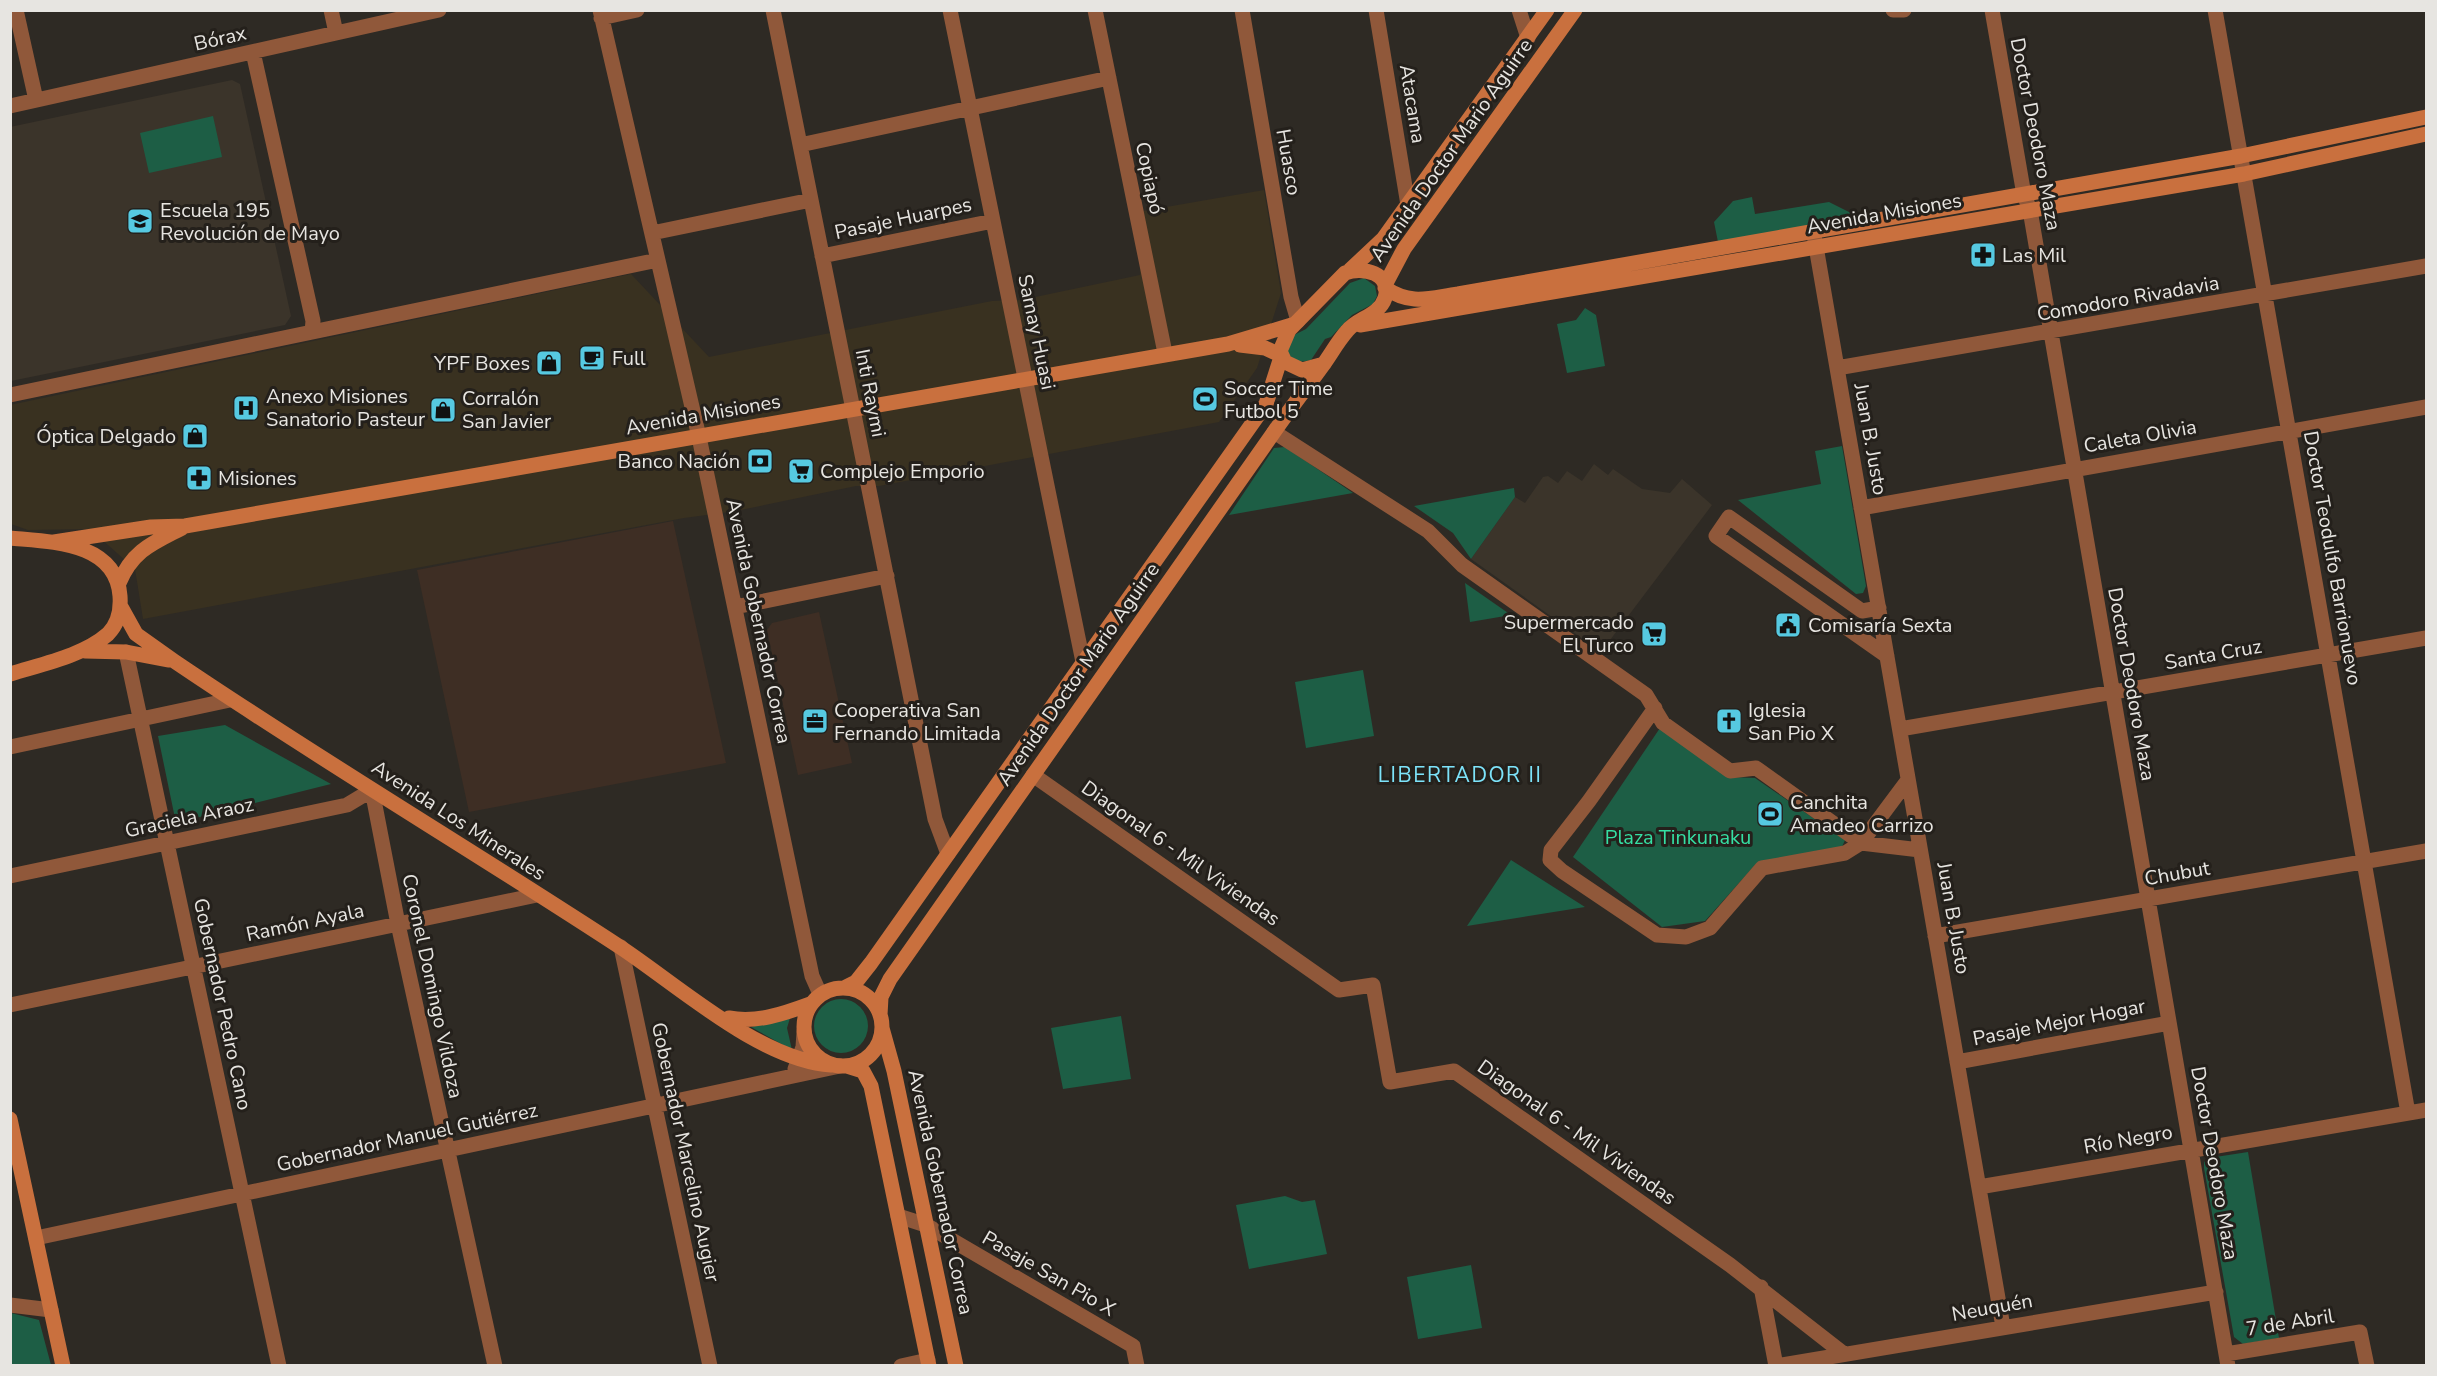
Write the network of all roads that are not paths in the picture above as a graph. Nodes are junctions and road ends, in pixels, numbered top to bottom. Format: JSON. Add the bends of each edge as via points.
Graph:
{"nodes":[{"id":1,"x":16,"y":10,"type":"edge"},
{"id":2,"x":331,"y":10,"type":"edge"},
{"id":3,"x":439,"y":10,"type":"edge"},
{"id":4,"x":637,"y":10,"type":"edge"},
{"id":5,"x":773,"y":10,"type":"edge"},
{"id":6,"x":950,"y":10,"type":"edge"},
{"id":7,"x":1095,"y":10,"type":"edge"},
{"id":8,"x":1242,"y":10,"type":"edge"},
{"id":9,"x":1376,"y":10,"type":"edge"},
{"id":10,"x":1519,"y":10,"type":"edge"},
{"id":11,"x":1547,"y":10,"type":"edge"},
{"id":12,"x":1575,"y":10,"type":"edge"},
{"id":13,"x":1893,"y":10,"type":"edge"},
{"id":14,"x":1904,"y":10,"type":"edge"},
{"id":15,"x":1992,"y":10,"type":"edge"},
{"id":16,"x":2215,"y":10,"type":"edge"},
{"id":17,"x":600,"y":14,"type":"edge"},
{"id":18,"x":336,"y":33,"type":"junction"},
{"id":19,"x":1528,"y":38,"type":"junction"},
{"id":20,"x":253,"y":52,"type":"junction"},
{"id":21,"x":1109,"y":78,"type":"junction"},
{"id":22,"x":36,"y":100,"type":"junction"},
{"id":23,"x":10,"y":106,"type":"edge"},
{"id":24,"x":970,"y":108,"type":"junction"},
{"id":25,"x":2427,"y":117,"type":"edge"},
{"id":26,"x":2427,"y":134,"type":"edge"},
{"id":27,"x":800,"y":145,"type":"junction"},
{"id":28,"x":2241,"y":156,"type":"junction"},
{"id":29,"x":2244,"y":174,"type":"junction"},
{"id":30,"x":2024,"y":195,"type":"junction"},
{"id":31,"x":811,"y":200,"type":"junction"},
{"id":32,"x":1408,"y":205,"type":"junction"},
{"id":33,"x":2030,"y":210,"type":"junction"},
{"id":34,"x":993,"y":221,"type":"junction"},
{"id":35,"x":652,"y":233,"type":"junction"},
{"id":36,"x":1815,"y":239,"type":"junction"},
{"id":37,"x":822,"y":256,"type":"junction"},
{"id":38,"x":658,"y":260,"type":"junction"},
{"id":39,"x":2427,"y":266,"type":"edge"},
{"id":40,"x":1345,"y":273,"type":"junction"},
{"id":41,"x":1385,"y":287,"type":"junction"},
{"id":42,"x":2266,"y":295,"type":"junction"},
{"id":43,"x":1296,"y":322,"type":"junction"},
{"id":44,"x":1349,"y":328,"type":"junction"},
{"id":45,"x":312,"y":332,"type":"junction"},
{"id":46,"x":2050,"y":333,"type":"junction"},
{"id":47,"x":1228,"y":344,"type":"junction"},
{"id":48,"x":1165,"y":353,"type":"junction"},
{"id":49,"x":1280,"y":356,"type":"junction"},
{"id":50,"x":1324,"y":364,"type":"junction"},
{"id":51,"x":1837,"y":368,"type":"junction"},
{"id":52,"x":1025,"y":379,"type":"junction"},
{"id":53,"x":10,"y":396,"type":"edge"},
{"id":54,"x":2427,"y":407,"type":"edge"},
{"id":55,"x":853,"y":408,"type":"junction"},
{"id":56,"x":2290,"y":431,"type":"junction"},
{"id":57,"x":1274,"y":432,"type":"junction"},
{"id":58,"x":699,"y":437,"type":"junction"},
{"id":59,"x":2073,"y":469,"type":"junction"},
{"id":60,"x":1861,"y":508,"type":"junction"},
{"id":61,"x":185,"y":526,"type":"junction"},
{"id":62,"x":10,"y":538,"type":"edge"},
{"id":63,"x":54,"y":542,"type":"junction"},
{"id":64,"x":887,"y":576,"type":"junction"},
{"id":65,"x":119,"y":583,"type":"junction"},
{"id":66,"x":121,"y":607,"type":"junction"},
{"id":67,"x":735,"y":607,"type":"junction"},
{"id":68,"x":1879,"y":608,"type":"junction"},
{"id":69,"x":2427,"y":638,"type":"edge"},
{"id":70,"x":80,"y":651,"type":"junction"},
{"id":71,"x":126,"y":652,"type":"junction"},
{"id":72,"x":1887,"y":656,"type":"junction"},
{"id":73,"x":2328,"y":656,"type":"junction"},
{"id":74,"x":174,"y":661,"type":"junction"},
{"id":75,"x":1083,"y":662,"type":"junction"},
{"id":76,"x":10,"y":674,"type":"edge"},
{"id":77,"x":2113,"y":692,"type":"junction"},
{"id":78,"x":231,"y":699,"type":"junction"},
{"id":79,"x":1655,"y":708,"type":"junction"},
{"id":80,"x":140,"y":719,"type":"junction"},
{"id":81,"x":1900,"y":729,"type":"junction"},
{"id":82,"x":10,"y":747,"type":"edge"},
{"id":83,"x":1033,"y":776,"type":"junction"},
{"id":84,"x":1908,"y":780,"type":"junction"},
{"id":85,"x":372,"y":790,"type":"junction"},
{"id":86,"x":167,"y":842,"type":"junction"},
{"id":87,"x":1861,"y":843,"type":"junction"},
{"id":88,"x":1920,"y":850,"type":"junction"},
{"id":89,"x":2427,"y":851,"type":"edge"},
{"id":90,"x":948,"y":854,"type":"junction"},
{"id":91,"x":2364,"y":861,"type":"junction"},
{"id":92,"x":10,"y":876,"type":"edge"},
{"id":93,"x":537,"y":895,"type":"junction"},
{"id":94,"x":2148,"y":899,"type":"junction"},
{"id":95,"x":398,"y":924,"type":"junction"},
{"id":96,"x":1935,"y":936,"type":"junction"},
{"id":97,"x":621,"y":948,"type":"junction"},
{"id":98,"x":194,"y":967,"type":"junction"},
{"id":99,"x":846,"y":987,"type":"junction"},
{"id":100,"x":815,"y":999,"type":"junction"},
{"id":101,"x":10,"y":1005,"type":"edge"},
{"id":102,"x":720,"y":1016,"type":"junction"},
{"id":103,"x":881,"y":1021,"type":"junction"},
{"id":104,"x":2169,"y":1023,"type":"junction"},
{"id":105,"x":804,"y":1032,"type":"junction"},
{"id":106,"x":799,"y":1059,"type":"junction"},
{"id":107,"x":1957,"y":1062,"type":"junction"},
{"id":108,"x":839,"y":1066,"type":"junction"},
{"id":109,"x":787,"y":1078,"type":"junction"},
{"id":110,"x":655,"y":1106,"type":"junction"},
{"id":111,"x":2427,"y":1110,"type":"edge"},
{"id":112,"x":2408,"y":1113,"type":"junction"},
{"id":113,"x":10,"y":1119,"type":"edge"},
{"id":114,"x":2191,"y":1149,"type":"junction"},
{"id":115,"x":447,"y":1150,"type":"junction"},
{"id":116,"x":1979,"y":1187,"type":"junction"},
{"id":117,"x":242,"y":1194,"type":"junction"},
{"id":118,"x":898,"y":1216,"type":"junction"},
{"id":119,"x":926,"y":1225,"type":"junction"},
{"id":120,"x":36,"y":1238,"type":"junction"},
{"id":121,"x":1761,"y":1287,"type":"junction"},
{"id":122,"x":2216,"y":1292,"type":"junction"},
{"id":123,"x":10,"y":1305,"type":"edge"},
{"id":124,"x":51,"y":1310,"type":"junction"},
{"id":125,"x":2003,"y":1327,"type":"junction"},
{"id":126,"x":1844,"y":1354,"type":"junction"},
{"id":127,"x":2228,"y":1360,"type":"edge"},
{"id":128,"x":929,"y":1363,"type":"edge"},
{"id":129,"x":63,"y":1365,"type":"edge"},
{"id":130,"x":279,"y":1365,"type":"edge"},
{"id":131,"x":495,"y":1365,"type":"edge"},
{"id":132,"x":710,"y":1365,"type":"edge"},
{"id":133,"x":901,"y":1365,"type":"edge"},
{"id":134,"x":956,"y":1365,"type":"edge"},
{"id":135,"x":1137,"y":1365,"type":"edge"},
{"id":136,"x":1776,"y":1365,"type":"edge"},
{"id":137,"x":2367,"y":1365,"type":"edge"}],
"edges":[{"from":1,"to":22,"type":"street"},
{"from":2,"to":18,"type":"street"},
{"from":3,"to":18,"type":"street","name":"Bórax"},
{"from":4,"to":17,"type":"street"},
{"from":5,"to":27,"type":"street","name":"Inti Raymi"},
{"from":6,"to":24,"type":"street","name":"Samay Huasi"},
{"from":7,"to":21,"type":"street","name":"Copiapó"},
{"from":8,"to":43,"type":"street","name":"Huasco"},
{"from":9,"to":32,"type":"street","name":"Atacama"},
{"from":10,"to":19,"type":"street"},
{"from":11,"to":19,"type":"main road","name":"Avenida Doctor Mario Aguirre"},
{"from":12,"to":41,"type":"main road","name":"Avenida Doctor Mario Aguirre","via":[[1404,249]]},
{"from":13,"to":14,"type":"street"},
{"from":15,"to":30,"type":"street","name":"Doctor Deodoro Maza"},
{"from":16,"to":28,"type":"street","name":"Doctor Teodulfo Barrionuevo"},
{"from":17,"to":35,"type":"street","name":"Avenida Gobernador Correa"},
{"from":18,"to":20,"type":"street","name":"Bórax"},
{"from":19,"to":32,"type":"main road","name":"Avenida Doctor Mario Aguirre"},
{"from":20,"to":22,"type":"street","name":"Bórax"},
{"from":20,"to":45,"type":"street","via":[[314,321]]},
{"from":21,"to":24,"type":"street"},
{"from":21,"to":48,"type":"street","name":"Copiapó"},
{"from":22,"to":23,"type":"street","name":"Bórax"},
{"from":24,"to":27,"type":"street"},
{"from":24,"to":34,"type":"street","name":"Samay Huasi"},
{"from":25,"to":28,"type":"main road","name":"Avenida Misiones"},
{"from":26,"to":29,"type":"main road","name":"Avenida Misiones"},
{"from":27,"to":31,"type":"street","name":"Inti Raymi"},
{"from":28,"to":29,"type":"street","name":"Doctor Teodulfo Barrionuevo"},
{"from":28,"to":30,"type":"main road","name":"Avenida Misiones"},
{"from":29,"to":33,"type":"main road","name":"Avenida Misiones"},
{"from":29,"to":42,"type":"street","name":"Doctor Teodulfo Barrionuevo"},
{"from":30,"to":33,"type":"street","name":"Doctor Deodoro Maza"},
{"from":30,"to":36,"type":"main road","name":"Avenida Misiones"},
{"from":31,"to":35,"type":"street"},
{"from":31,"to":37,"type":"street","name":"Inti Raymi"},
{"from":32,"to":40,"type":"main road","name":"Avenida Doctor Mario Aguirre","via":[[1374,248]]},
{"from":33,"to":36,"type":"main road","name":"Avenida Misiones"},
{"from":33,"to":46,"type":"street","name":"Doctor Deodoro Maza"},
{"from":34,"to":37,"type":"street","name":"Pasaje Huarpes"},
{"from":34,"to":52,"type":"street","name":"Samay Huasi"},
{"from":35,"to":38,"type":"street","name":"Avenida Gobernador Correa"},
{"from":36,"to":41,"type":"main road","name":"Avenida Misiones","via":[[1414,300],[1402,298]]},
{"from":36,"to":44,"type":"main road","name":"Avenida Misiones"},
{"from":36,"to":51,"type":"street","name":"Juan B. Justo"},
{"from":37,"to":55,"type":"street","name":"Inti Raymi"},
{"from":38,"to":45,"type":"street"},
{"from":38,"to":58,"type":"street","name":"Avenida Gobernador Correa"},
{"from":39,"to":42,"type":"street","name":"Comodoro Rivadavia"},
{"from":40,"to":41,"type":"main road","name":"Avenida Misiones","via":[[1370,270]]},
{"from":40,"to":43,"type":"main road","name":"Avenida Doctor Mario Aguirre"},
{"from":41,"to":44,"type":"main road","name":"Avenida Doctor Mario Aguirre","via":[[1385,298],[1378,309]]},
{"from":42,"to":46,"type":"street","name":"Comodoro Rivadavia"},
{"from":42,"to":56,"type":"street","name":"Doctor Teodulfo Barrionuevo"},
{"from":43,"to":47,"type":"main road","name":"Avenida Misiones"},
{"from":43,"to":49,"type":"main road","name":"Avenida Doctor Mario Aguirre","via":[[1284,337]]},
{"from":44,"to":50,"type":"main road","name":"Avenida Doctor Mario Aguirre"},
{"from":45,"to":53,"type":"street"},
{"from":46,"to":51,"type":"street","name":"Comodoro Rivadavia"},
{"from":46,"to":59,"type":"street","name":"Doctor Deodoro Maza"},
{"from":47,"to":48,"type":"main road","name":"Avenida Misiones"},
{"from":47,"to":49,"type":"main road","name":"Avenida Misiones","via":[[1265,348]]},
{"from":48,"to":52,"type":"main road","name":"Avenida Misiones"},
{"from":49,"to":50,"type":"main road","name":"Avenida Misiones","via":[[1291,367],[1302,370]]},
{"from":49,"to":75,"type":"main road","name":"Avenida Doctor Mario Aguirre","via":[[1266,404]]},
{"from":50,"to":57,"type":"main road","name":"Avenida Doctor Mario Aguirre"},
{"from":51,"to":60,"type":"street","name":"Juan B. Justo"},
{"from":52,"to":55,"type":"main road","name":"Avenida Misiones"},
{"from":52,"to":75,"type":"street","name":"Samay Huasi"},
{"from":54,"to":56,"type":"street","name":"Caleta Olivia"},
{"from":55,"to":58,"type":"main road","name":"Avenida Misiones"},
{"from":55,"to":64,"type":"street","name":"Inti Raymi"},
{"from":56,"to":59,"type":"street","name":"Caleta Olivia"},
{"from":56,"to":73,"type":"street","name":"Doctor Teodulfo Barrionuevo"},
{"from":57,"to":79,"type":"street","via":[[1428,531],[1462,565],[1646,695]]},
{"from":57,"to":83,"type":"main road","name":"Avenida Doctor Mario Aguirre"},
{"from":58,"to":61,"type":"main road","name":"Avenida Misiones"},
{"from":58,"to":67,"type":"street","name":"Avenida Gobernador Correa"},
{"from":59,"to":60,"type":"street","name":"Caleta Olivia"},
{"from":59,"to":77,"type":"street","name":"Doctor Deodoro Maza"},
{"from":60,"to":68,"type":"street","name":"Juan B. Justo"},
{"from":61,"to":63,"type":"main road","name":"Avenida Misiones","via":[[152,527]]},
{"from":61,"to":65,"type":"main road","name":"Avenida Misiones","via":[[142,549]]},
{"from":62,"to":63,"type":"main road"},
{"from":63,"to":65,"type":"main road","via":[[98,556]]},
{"from":64,"to":67,"type":"street"},
{"from":64,"to":90,"type":"street","name":"Inti Raymi","via":[[935,819]]},
{"from":65,"to":66,"type":"main road"},
{"from":66,"to":70,"type":"main road","via":[[110,632]]},
{"from":66,"to":74,"type":"main road","name":"Avenida Los Minerales","via":[[136,634]]},
{"from":67,"to":100,"type":"street","name":"Avenida Gobernador Correa"},
{"from":68,"to":72,"type":"street","name":"Juan B. Justo"},
{"from":68,"to":72,"type":"street","via":[[1862,611],[1729,517],[1716,536]]},
{"from":69,"to":73,"type":"street","name":"Santa Cruz"},
{"from":70,"to":71,"type":"main road","name":"Avenida Los Minerales"},
{"from":70,"to":76,"type":"main road"},
{"from":71,"to":74,"type":"main road","name":"Avenida Los Minerales"},
{"from":71,"to":80,"type":"street","name":"Gobernador Pedro Cano"},
{"from":72,"to":81,"type":"street","name":"Juan B. Justo"},
{"from":73,"to":77,"type":"street","name":"Santa Cruz"},
{"from":73,"to":91,"type":"street","name":"Doctor Teodulfo Barrionuevo"},
{"from":74,"to":78,"type":"main road","name":"Avenida Los Minerales"},
{"from":75,"to":90,"type":"main road","name":"Avenida Doctor Mario Aguirre"},
{"from":77,"to":81,"type":"street","name":"Santa Cruz"},
{"from":77,"to":94,"type":"street","name":"Doctor Deodoro Maza"},
{"from":78,"to":80,"type":"street"},
{"from":78,"to":85,"type":"main road","name":"Avenida Los Minerales"},
{"from":79,"to":87,"type":"street","via":[[1663,723],[1730,771],[1756,768]]},
{"from":79,"to":87,"type":"street","via":[[1551,850],[1550,860],[1657,935],[1686,937],[1710,928],[1762,868],[1845,854]]},
{"from":80,"to":82,"type":"street"},
{"from":80,"to":86,"type":"street","name":"Gobernador Pedro Cano"},
{"from":81,"to":84,"type":"street","name":"Juan B. Justo"},
{"from":83,"to":103,"type":"main road","name":"Avenida Doctor Mario Aguirre","via":[[890,979],[881,997]]},
{"from":83,"to":121,"type":"street","name":"Diagonal 6 - Mil Viviendas","via":[[1339,990],[1372,985],[1390,1082],[1454,1071]]},
{"from":84,"to":87,"type":"street"},
{"from":84,"to":88,"type":"street","name":"Juan B. Justo"},
{"from":85,"to":86,"type":"street","name":"Graciela Araoz","via":[[347,805]]},
{"from":85,"to":93,"type":"main road","name":"Avenida Los Minerales"},
{"from":85,"to":95,"type":"street","name":"Coronel Domingo Vildoza"},
{"from":86,"to":92,"type":"street","name":"Graciela Araoz"},
{"from":86,"to":98,"type":"street","name":"Gobernador Pedro Cano"},
{"from":87,"to":88,"type":"street"},
{"from":88,"to":96,"type":"street","name":"Juan B. Justo"},
{"from":89,"to":91,"type":"street","name":"Chubut"},
{"from":90,"to":99,"type":"main road","name":"Avenida Doctor Mario Aguirre","via":[[860,977]]},
{"from":91,"to":94,"type":"street","name":"Chubut"},
{"from":91,"to":112,"type":"street","name":"Doctor Teodulfo Barrionuevo"},
{"from":93,"to":95,"type":"street","name":"Ramón Ayala"},
{"from":93,"to":97,"type":"main road","name":"Avenida Los Minerales"},
{"from":94,"to":96,"type":"street","name":"Chubut"},
{"from":94,"to":104,"type":"street","name":"Doctor Deodoro Maza"},
{"from":95,"to":98,"type":"street","name":"Ramón Ayala"},
{"from":95,"to":115,"type":"street","name":"Coronel Domingo Vildoza"},
{"from":96,"to":107,"type":"street","name":"Juan B. Justo"},
{"from":97,"to":102,"type":"main road","name":"Avenida Los Minerales"},
{"from":97,"to":110,"type":"street","name":"Gobernador Marcelino Augier"},
{"from":98,"to":101,"type":"street","name":"Ramón Ayala"},
{"from":98,"to":117,"type":"street","name":"Gobernador Pedro Cano"},
{"from":99,"to":100,"type":"main road"},
{"from":99,"to":103,"type":"main road","via":[[867,996]]},
{"from":100,"to":102,"type":"main road","name":"Avenida Los Minerales","via":[[762,1018]]},
{"from":100,"to":105,"type":"main road","via":[[803,1022]]},
{"from":102,"to":106,"type":"main road","name":"Avenida Los Minerales"},
{"from":103,"to":108,"type":"main road","via":[[880,1039],[868,1057]]},
{"from":103,"to":119,"type":"main road","name":"Avenida Gobernador Correa"},
{"from":104,"to":107,"type":"street","name":"Pasaje Mejor Hogar"},
{"from":104,"to":114,"type":"street","name":"Doctor Deodoro Maza"},
{"from":105,"to":106,"type":"street"},
{"from":105,"to":108,"type":"main road","via":[[813,1052]]},
{"from":106,"to":108,"type":"main road","name":"Avenida Los Minerales"},
{"from":106,"to":109,"type":"street"},
{"from":107,"to":116,"type":"street","name":"Juan B. Justo"},
{"from":108,"to":109,"type":"street","name":"Gobernador Manuel Gutiérrez"},
{"from":108,"to":118,"type":"main road","via":[[858,1068],[868,1077]]},
{"from":109,"to":110,"type":"street","name":"Gobernador Manuel Gutiérrez"},
{"from":110,"to":115,"type":"street","name":"Gobernador Manuel Gutiérrez"},
{"from":110,"to":132,"type":"street","name":"Gobernador Marcelino Augier"},
{"from":111,"to":112,"type":"street","name":"Río Negro"},
{"from":112,"to":114,"type":"street","name":"Río Negro"},
{"from":113,"to":120,"type":"main road"},
{"from":114,"to":116,"type":"street","name":"Río Negro"},
{"from":114,"to":122,"type":"street","name":"Doctor Deodoro Maza"},
{"from":115,"to":117,"type":"street","name":"Gobernador Manuel Gutiérrez"},
{"from":115,"to":131,"type":"street","name":"Coronel Domingo Vildoza"},
{"from":116,"to":125,"type":"street","name":"Juan B. Justo"},
{"from":117,"to":120,"type":"street","name":"Gobernador Manuel Gutiérrez"},
{"from":117,"to":130,"type":"street","name":"Gobernador Pedro Cano"},
{"from":118,"to":119,"type":"street","name":"Pasaje San Pio X"},
{"from":118,"to":128,"type":"main road"},
{"from":119,"to":134,"type":"main road","name":"Avenida Gobernador Correa"},
{"from":119,"to":135,"type":"street","name":"Pasaje San Pio X","via":[[1133,1346]]},
{"from":120,"to":124,"type":"main road"},
{"from":121,"to":126,"type":"street","name":"Diagonal 6 - Mil Viviendas"},
{"from":121,"to":136,"type":"street"},
{"from":122,"to":125,"type":"street","name":"Neuquén"},
{"from":122,"to":127,"type":"street","name":"Doctor Deodoro Maza"},
{"from":123,"to":124,"type":"street"},
{"from":124,"to":129,"type":"main road"},
{"from":125,"to":126,"type":"street","name":"Neuquén"},
{"from":126,"to":136,"type":"street","name":"Neuquén"},
{"from":127,"to":137,"type":"street","name":"7 de Abril","via":[[2360,1332]]},
{"from":128,"to":133,"type":"street"}]}
